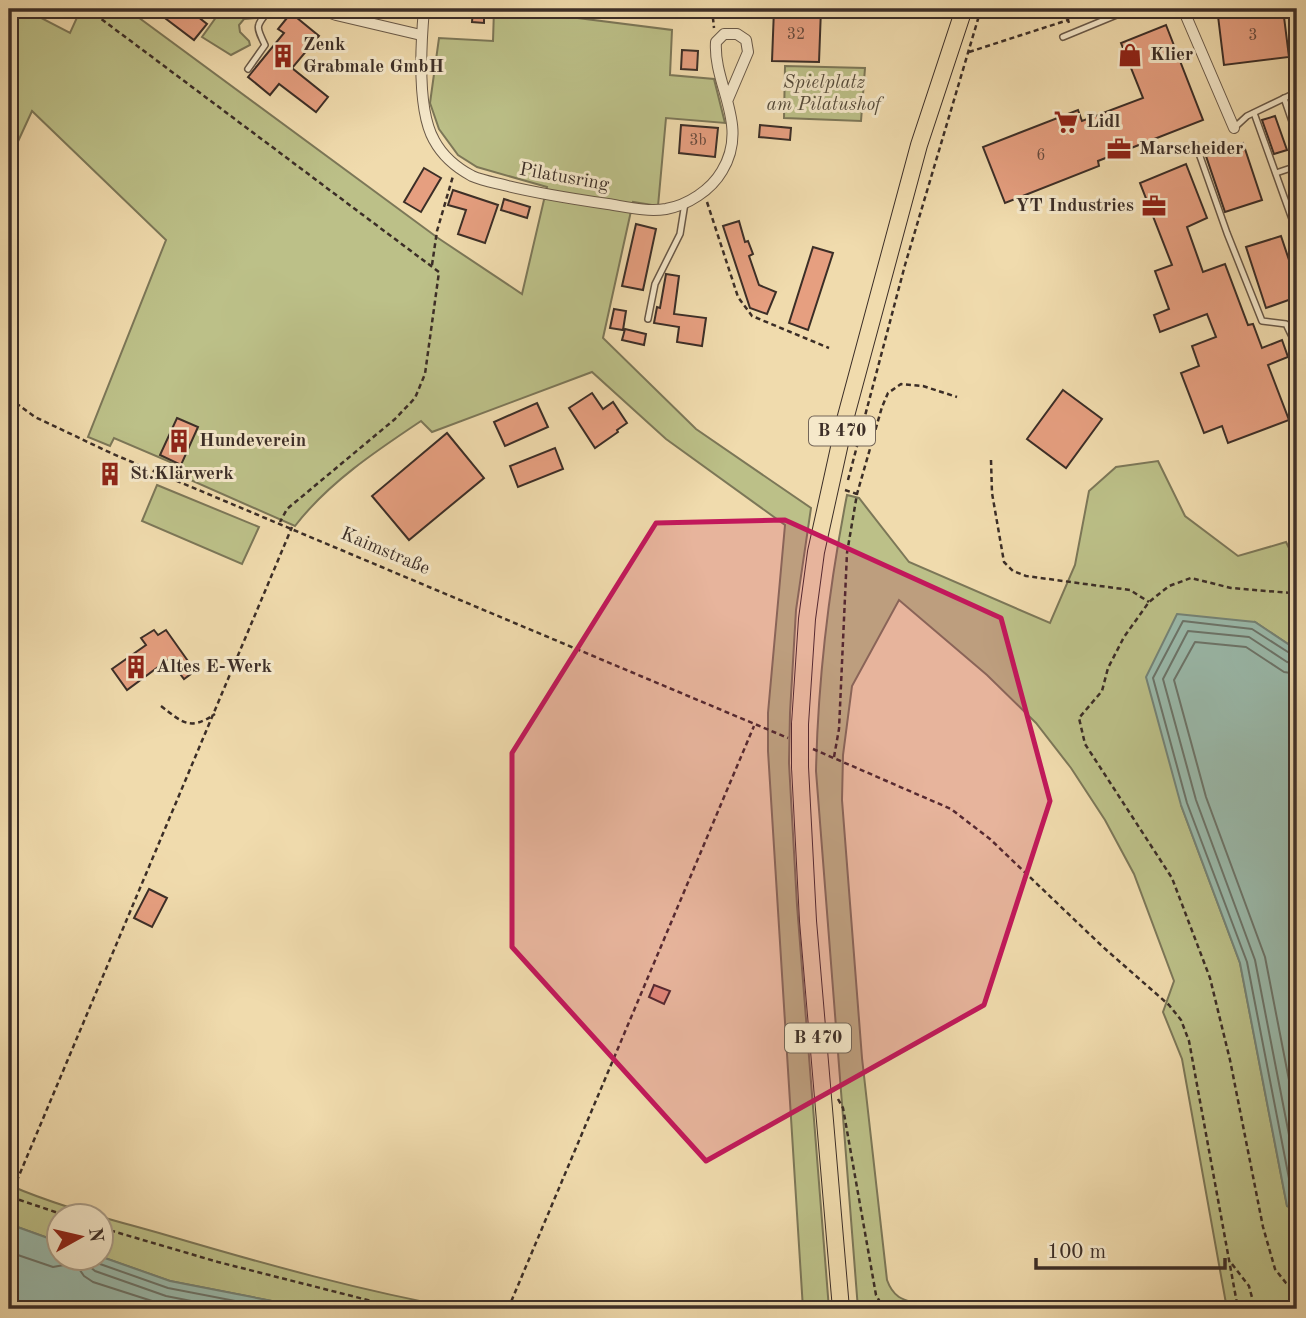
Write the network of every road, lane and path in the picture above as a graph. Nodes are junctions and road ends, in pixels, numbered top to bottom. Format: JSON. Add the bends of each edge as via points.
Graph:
{"nodes":[{"id":1,"x":88,"y":9,"type":"edge"},
{"id":2,"x":270,"y":9,"type":"edge"},
{"id":3,"x":320,"y":9,"type":"edge"},
{"id":4,"x":424,"y":9,"type":"edge"},
{"id":5,"x":620,"y":9,"type":"edge"},
{"id":6,"x":663,"y":9,"type":"edge"},
{"id":7,"x":712,"y":9,"type":"edge"},
{"id":8,"x":825,"y":9,"type":"edge"},
{"id":9,"x":964,"y":9,"type":"edge"},
{"id":10,"x":981,"y":9,"type":"edge"},
{"id":11,"x":1042,"y":9,"type":"edge"},
{"id":12,"x":1067,"y":9,"type":"edge"},
{"id":13,"x":1131,"y":9,"type":"edge"},
{"id":14,"x":1183,"y":9,"type":"edge"},
{"id":15,"x":892,"y":14,"type":"dead end"},
{"id":16,"x":1068,"y":14,"type":"junction"},
{"id":17,"x":1068,"y":20,"type":"junction"},
{"id":18,"x":1072,"y":33,"type":"junction"},
{"id":19,"x":421,"y":35,"type":"junction"},
{"id":20,"x":1063,"y":37,"type":"dead end"},
{"id":21,"x":716,"y":42,"type":"junction"},
{"id":22,"x":969,"y":52,"type":"junction"},
{"id":23,"x":248,"y":69,"type":"dead end"},
{"id":24,"x":1297,"y":92,"type":"edge"},
{"id":25,"x":1284,"y":98,"type":"junction"},
{"id":26,"x":728,"y":99,"type":"junction"},
{"id":27,"x":1254,"y":113,"type":"junction"},
{"id":28,"x":1234,"y":128,"type":"joint"},
{"id":29,"x":1297,"y":136,"type":"edge"},
{"id":30,"x":1196,"y":145,"type":"dead end"},
{"id":31,"x":456,"y":166,"type":"junction"},
{"id":32,"x":1297,"y":166,"type":"edge"},
{"id":33,"x":1276,"y":173,"type":"junction"},
{"id":34,"x":704,"y":192,"type":"junction"},
{"id":35,"x":685,"y":203,"type":"junction"},
{"id":36,"x":1297,"y":233,"type":"edge"},
{"id":37,"x":432,"y":266,"type":"junction"},
{"id":38,"x":648,"y":319,"type":"dead end"},
{"id":39,"x":1297,"y":347,"type":"edge"},
{"id":40,"x":828,"y":348,"type":"dead end"},
{"id":41,"x":957,"y":397,"type":"dead end"},
{"id":42,"x":9,"y":398,"type":"edge"},
{"id":43,"x":991,"y":460,"type":"dead end"},
{"id":44,"x":857,"y":494,"type":"junction"},
{"id":45,"x":279,"y":523,"type":"junction"},
{"id":46,"x":292,"y":527,"type":"junction"},
{"id":47,"x":1297,"y":599,"type":"edge"},
{"id":48,"x":1149,"y":602,"type":"junction"},
{"id":49,"x":161,"y":706,"type":"dead end"},
{"id":50,"x":215,"y":713,"type":"junction"},
{"id":51,"x":755,"y":725,"type":"junction"},
{"id":52,"x":790,"y":739,"type":"dead end"},
{"id":53,"x":818,"y":751,"type":"dead end"},
{"id":54,"x":834,"y":757,"type":"junction"},
{"id":55,"x":835,"y":1099,"type":"dead end"},
{"id":56,"x":9,"y":1197,"type":"edge"},
{"id":57,"x":46,"y":1209,"type":"edge"},
{"id":58,"x":116,"y":1232,"type":"edge"},
{"id":59,"x":1230,"y":1261,"type":"junction"},
{"id":60,"x":1297,"y":1290,"type":"edge"},
{"id":61,"x":402,"y":1309,"type":"edge"},
{"id":62,"x":508,"y":1309,"type":"edge"},
{"id":63,"x":841,"y":1309,"type":"edge"},
{"id":64,"x":884,"y":1309,"type":"edge"},
{"id":65,"x":1238,"y":1309,"type":"edge"},
{"id":66,"x":1255,"y":1309,"type":"edge"}],
"edges":[{"from":1,"to":37,"type":"path"},
{"from":2,"to":23,"type":"lane","via":[[257,29],[265,45]]},
{"from":3,"to":19,"type":"street"},
{"from":4,"to":19,"type":"street","name":"Pilatusring"},
{"from":5,"to":6,"type":"path","via":[[627,16]]},
{"from":7,"to":21,"type":"path"},
{"from":8,"to":15,"type":"path"},
{"from":9,"to":63,"type":"main road","number":"B 470","bridge":true,"via":[[904,197],[864,345],[832,473],[807,619],[800,766],[808,921]]},
{"from":10,"to":22,"type":"path"},
{"from":11,"to":16,"type":"path","via":[[1042,16]]},
{"from":12,"to":16,"type":"path"},
{"from":13,"to":18,"type":"lane"},
{"from":14,"to":28,"type":"street"},
{"from":16,"to":17,"type":"path"},
{"from":17,"to":18,"type":"path"},
{"from":17,"to":22,"type":"path"},
{"from":18,"to":20,"type":"lane"},
{"from":19,"to":31,"type":"street","name":"Pilatusring","via":[[426,123],[434,141]]},
{"from":21,"to":26,"type":"street","name":"Pilatusring"},
{"from":21,"to":26,"type":"street","name":"Pilatusring","via":[[724,34],[746,40],[748,52]]},
{"from":22,"to":44,"type":"path","via":[[905,265],[845,490]]},
{"from":24,"to":25,"type":"lane"},
{"from":25,"to":27,"type":"lane"},
{"from":25,"to":29,"type":"lane"},
{"from":26,"to":34,"type":"street","name":"Pilatusring","via":[[732,134],[727,161]]},
{"from":27,"to":28,"type":"lane"},
{"from":27,"to":33,"type":"lane"},
{"from":30,"to":39,"type":"lane","via":[[1262,321],[1286,324]]},
{"from":31,"to":35,"type":"street","name":"Pilatusring","via":[[475,178],[546,195],[647,210]]},
{"from":31,"to":37,"type":"path"},
{"from":32,"to":33,"type":"lane"},
{"from":33,"to":36,"type":"lane"},
{"from":34,"to":35,"type":"street","name":"Pilatusring"},
{"from":34,"to":40,"type":"path","via":[[738,297],[752,316]]},
{"from":35,"to":38,"type":"lane","via":[[680,234],[655,284]]},
{"from":37,"to":45,"type":"path","via":[[439,272],[425,374],[415,398],[287,509]]},
{"from":41,"to":44,"type":"path","via":[[911,383],[894,388],[882,407]]},
{"from":42,"to":45,"type":"path","name":"Kaimstraße","via":[[35,418]]},
{"from":43,"to":48,"type":"path","via":[[1004,562],[1026,576],[1130,590]]},
{"from":44,"to":54,"type":"path","via":[[847,553]]},
{"from":45,"to":46,"type":"path","name":"Kaimstraße"},
{"from":46,"to":50,"type":"path"},
{"from":46,"to":51,"type":"path","name":"Kaimstraße"},
{"from":47,"to":48,"type":"path","via":[[1291,593],[1231,588],[1191,578],[1169,586]]},
{"from":48,"to":60,"type":"path","via":[[1124,637],[1102,691],[1079,718],[1086,744],[1172,878],[1210,978],[1275,1269]]},
{"from":49,"to":50,"type":"path","via":[[187,724],[197,724]]},
{"from":50,"to":56,"type":"path"},
{"from":51,"to":52,"type":"path","name":"Kaimstraße"},
{"from":51,"to":62,"type":"path"},
{"from":53,"to":54,"type":"path"},
{"from":54,"to":59,"type":"path","via":[[951,808],[990,839],[1181,1020],[1189,1041]]},
{"from":55,"to":64,"type":"path","via":[[843,1108],[876,1295]]},
{"from":56,"to":57,"type":"path"},
{"from":58,"to":61,"type":"path"},
{"from":59,"to":65,"type":"path"},
{"from":59,"to":66,"type":"path","via":[[1249,1286]]}]}
